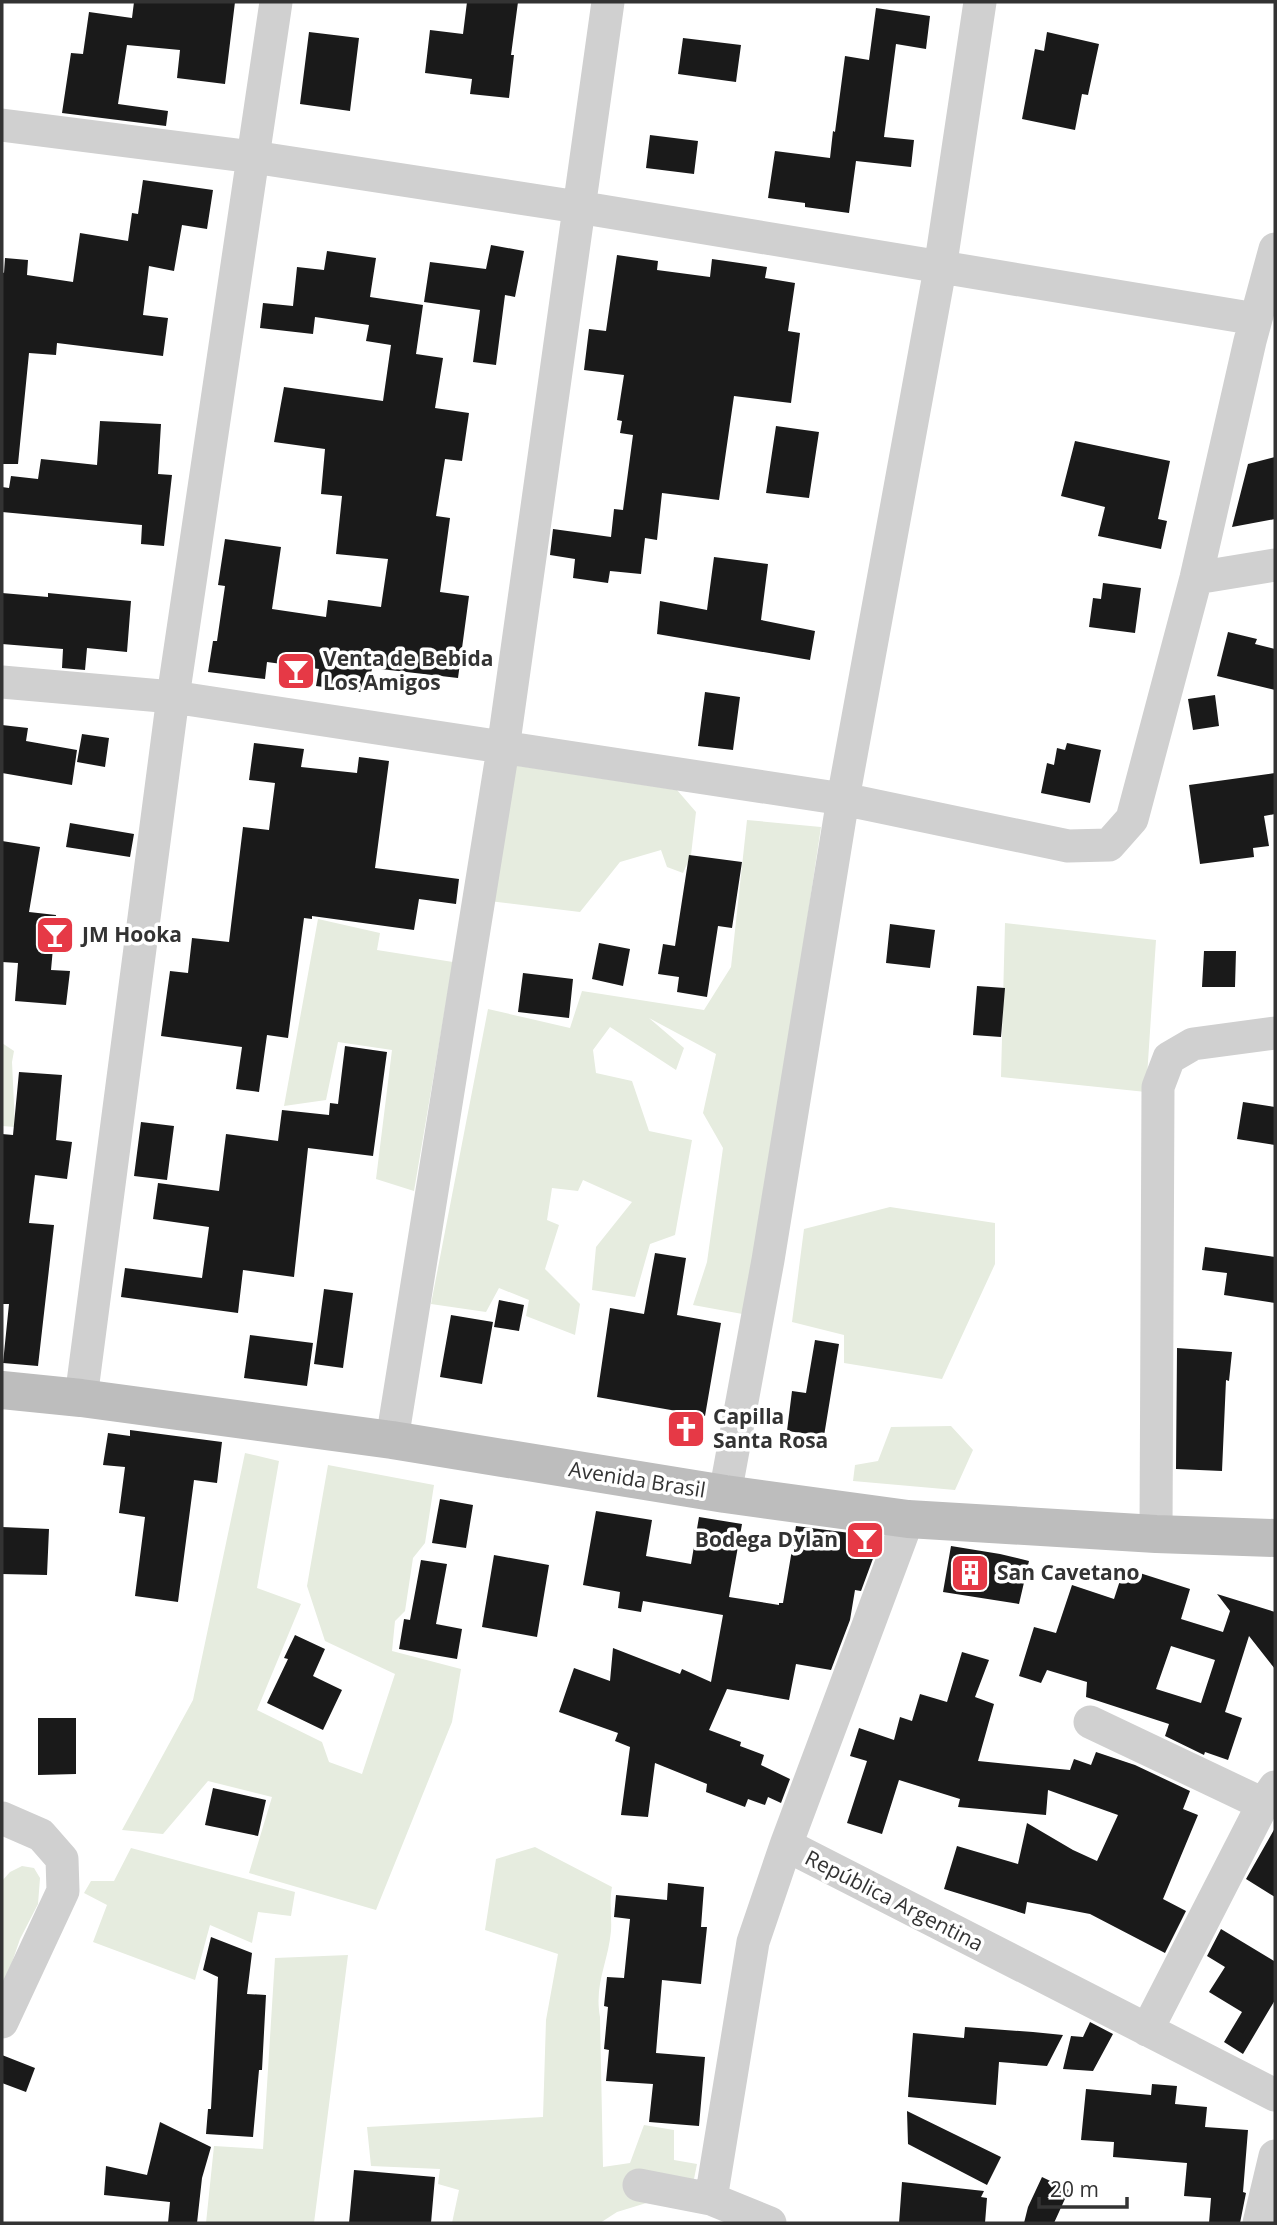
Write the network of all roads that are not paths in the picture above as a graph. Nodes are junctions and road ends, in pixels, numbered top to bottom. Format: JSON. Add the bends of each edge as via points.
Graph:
{"nodes":[{"id":1,"x":276,"y":2,"type":"edge"},
{"id":2,"x":608,"y":2,"type":"edge"},
{"id":3,"x":980,"y":2,"type":"edge"},
{"id":4,"x":2,"y":125,"type":"edge"},
{"id":5,"x":253,"y":157,"type":"junction"},
{"id":6,"x":578,"y":207,"type":"junction"},
{"id":7,"x":1275,"y":249,"type":"edge"},
{"id":8,"x":940,"y":269,"type":"junction"},
{"id":9,"x":1256,"y":319,"type":"junction"},
{"id":10,"x":1275,"y":565,"type":"edge"},
{"id":11,"x":1196,"y":578,"type":"junction"},
{"id":12,"x":2,"y":682,"type":"edge"},
{"id":13,"x":173,"y":697,"type":"junction"},
{"id":14,"x":503,"y":749,"type":"junction"},
{"id":15,"x":843,"y":799,"type":"junction"},
{"id":16,"x":1275,"y":1032,"type":"edge"},
{"id":17,"x":2,"y":1390,"type":"edge"},
{"id":18,"x":81,"y":1398,"type":"junction"},
{"id":19,"x":392,"y":1440,"type":"junction"},
{"id":20,"x":725,"y":1494,"type":"junction"},
{"id":21,"x":908,"y":1519,"type":"junction"},
{"id":22,"x":1156,"y":1534,"type":"junction"},
{"id":23,"x":1275,"y":1538,"type":"edge"},
{"id":24,"x":1090,"y":1723,"type":"dead end"},
{"id":25,"x":1269,"y":1796,"type":"edge"},
{"id":26,"x":2,"y":1818,"type":"edge"},
{"id":27,"x":786,"y":1846,"type":"junction"},
{"id":28,"x":2,"y":2022,"type":"edge"},
{"id":29,"x":1147,"y":2030,"type":"junction"},
{"id":30,"x":1275,"y":2095,"type":"edge"},
{"id":31,"x":1275,"y":2156,"type":"edge"},
{"id":32,"x":639,"y":2185,"type":"dead end"},
{"id":33,"x":711,"y":2199,"type":"junction"},
{"id":34,"x":770,"y":2223,"type":"edge"},
{"id":35,"x":1259,"y":2223,"type":"edge"}],
"edges":[{"from":1,"to":5,"type":"street"},
{"from":2,"to":6,"type":"street"},
{"from":3,"to":8,"type":"street"},
{"from":4,"to":5,"type":"street"},
{"from":5,"to":6,"type":"street"},
{"from":5,"to":13,"type":"street"},
{"from":6,"to":8,"type":"street"},
{"from":6,"to":14,"type":"street"},
{"from":7,"to":9,"type":"street"},
{"from":8,"to":9,"type":"street"},
{"from":8,"to":15,"type":"street"},
{"from":9,"to":11,"type":"street"},
{"from":10,"to":11,"type":"street"},
{"from":11,"to":15,"type":"street","via":[[1132,819],[1109,845],[1068,846]]},
{"from":12,"to":13,"type":"street"},
{"from":13,"to":14,"type":"street"},
{"from":13,"to":18,"type":"street"},
{"from":14,"to":15,"type":"street"},
{"from":14,"to":19,"type":"street"},
{"from":15,"to":20,"type":"street"},
{"from":16,"to":22,"type":"street","via":[[1193,1044],[1169,1058],[1158,1087]]},
{"from":17,"to":18,"type":"street","name":"Avenida Brasil"},
{"from":18,"to":19,"type":"street","name":"Avenida Brasil"},
{"from":19,"to":20,"type":"street","name":"Avenida Brasil"},
{"from":20,"to":21,"type":"street","name":"Avenida Brasil"},
{"from":21,"to":22,"type":"street","name":"Avenida Brasil"},
{"from":21,"to":27,"type":"street","name":"República Argentina"},
{"from":22,"to":23,"type":"street","name":"Avenida Brasil"},
{"from":24,"to":25,"type":"street"},
{"from":25,"to":29,"type":"street"},
{"from":26,"to":28,"type":"street","via":[[41,1835],[62,1859],[63,1880],[63,1891]]},
{"from":27,"to":29,"type":"street","name":"República Argentina"},
{"from":27,"to":33,"type":"street","via":[[753,1942]]},
{"from":29,"to":30,"type":"street","name":"República Argentina"},
{"from":31,"to":35,"type":"street"},
{"from":32,"to":33,"type":"street"},
{"from":33,"to":34,"type":"street"}]}
